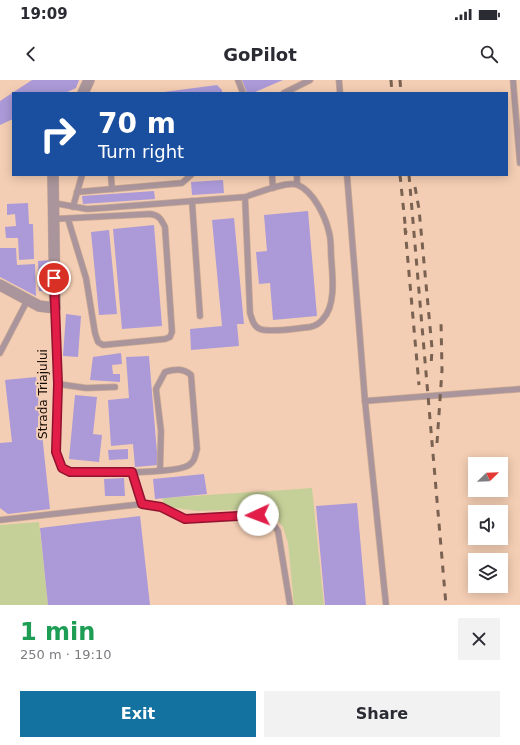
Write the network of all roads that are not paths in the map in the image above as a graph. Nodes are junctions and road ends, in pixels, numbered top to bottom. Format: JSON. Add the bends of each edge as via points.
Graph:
{"nodes":[{"id":1,"x":89,"y":80,"type":"edge"},
{"id":2,"x":238,"y":80,"type":"edge"},
{"id":3,"x":310,"y":80,"type":"edge"},
{"id":4,"x":339,"y":80,"type":"edge"},
{"id":5,"x":513,"y":80,"type":"edge"},
{"id":6,"x":83,"y":92,"type":"edge"},
{"id":7,"x":243,"y":92,"type":"edge"},
{"id":8,"x":286,"y":92,"type":"edge"},
{"id":9,"x":340,"y":92,"type":"edge"},
{"id":10,"x":520,"y":163,"type":"edge"},
{"id":11,"x":53,"y":176,"type":"edge"},
{"id":12,"x":82,"y":176,"type":"edge"},
{"id":13,"x":111,"y":176,"type":"edge"},
{"id":14,"x":190,"y":176,"type":"edge"},
{"id":15,"x":272,"y":176,"type":"edge"},
{"id":16,"x":297,"y":176,"type":"edge"},
{"id":17,"x":347,"y":176,"type":"edge"},
{"id":18,"x":297,"y":184,"type":"junction"},
{"id":19,"x":273,"y":188,"type":"junction"},
{"id":20,"x":112,"y":189,"type":"junction"},
{"id":21,"x":77,"y":192,"type":"junction"},
{"id":22,"x":245,"y":197,"type":"junction"},
{"id":23,"x":192,"y":201,"type":"junction"},
{"id":24,"x":54,"y":203,"type":"junction"},
{"id":25,"x":73,"y":207,"type":"junction"},
{"id":26,"x":54,"y":219,"type":"junction"},
{"id":27,"x":68,"y":219,"type":"junction"},
{"id":28,"x":0,"y":285,"type":"edge"},
{"id":29,"x":27,"y":301,"type":"junction"},
{"id":30,"x":55,"y":308,"type":"junction"},
{"id":31,"x":200,"y":316,"type":"dead end"},
{"id":32,"x":0,"y":353,"type":"edge"},
{"id":33,"x":58,"y":384,"type":"junction"},
{"id":34,"x":115,"y":387,"type":"dead end"},
{"id":35,"x":520,"y":389,"type":"edge"},
{"id":36,"x":365,"y":400,"type":"junction"},
{"id":37,"x":160,"y":470,"type":"junction"},
{"id":38,"x":132,"y":472,"type":"junction"},
{"id":39,"x":142,"y":504,"type":"junction"},
{"id":40,"x":0,"y":520,"type":"edge"},
{"id":41,"x":290,"y":605,"type":"edge"},
{"id":42,"x":386,"y":605,"type":"edge"}],
"edges":[{"from":1,"to":6,"type":"street"},
{"from":2,"to":7,"type":"lane"},
{"from":3,"to":8,"type":"lane"},
{"from":4,"to":9,"type":"lane"},
{"from":5,"to":10,"type":"lane"},
{"from":11,"to":24,"type":"street"},
{"from":12,"to":21,"type":"lane"},
{"from":13,"to":20,"type":"lane"},
{"from":14,"to":20,"type":"lane","via":[[182,183]]},
{"from":15,"to":19,"type":"lane"},
{"from":16,"to":18,"type":"lane"},
{"from":17,"to":36,"type":"lane"},
{"from":18,"to":19,"type":"lane"},
{"from":18,"to":22,"type":"lane","via":[[316,202],[330,234],[332,299],[324,319],[310,327],[268,330],[259,329],[253,322],[250,313]]},
{"from":19,"to":22,"type":"lane"},
{"from":20,"to":21,"type":"lane"},
{"from":21,"to":25,"type":"lane"},
{"from":22,"to":23,"type":"lane"},
{"from":23,"to":25,"type":"lane","via":[[104,208]]},
{"from":23,"to":31,"type":"lane"},
{"from":24,"to":25,"type":"lane"},
{"from":24,"to":26,"type":"street"},
{"from":26,"to":27,"type":"lane"},
{"from":26,"to":30,"type":"street"},
{"from":27,"to":27,"type":"lane","via":[[150,214],[160,217],[165,227],[172,332],[170,337],[166,340],[102,345],[98,342],[86,278]]},
{"from":28,"to":29,"type":"street"},
{"from":29,"to":30,"type":"street"},
{"from":29,"to":32,"type":"lane"},
{"from":30,"to":33,"type":"lane","name":"Strada Triajului"},
{"from":33,"to":34,"type":"lane","via":[[86,388]]},
{"from":33,"to":38,"type":"lane","name":"Strada Triajului","via":[[56,452],[62,468],[70,472]]},
{"from":35,"to":36,"type":"lane"},
{"from":36,"to":42,"type":"lane"},
{"from":37,"to":37,"type":"lane","name":"Strada Triajului","via":[[161,431],[156,388],[165,372],[173,369],[186,371],[191,375],[195,460],[181,469]]},
{"from":37,"to":38,"type":"lane","name":"Strada Triajului"},
{"from":38,"to":39,"type":"lane"},
{"from":39,"to":40,"type":"lane"},
{"from":39,"to":41,"type":"lane","via":[[161,507],[185,519],[258,515],[270,520],[278,531]]}]}
